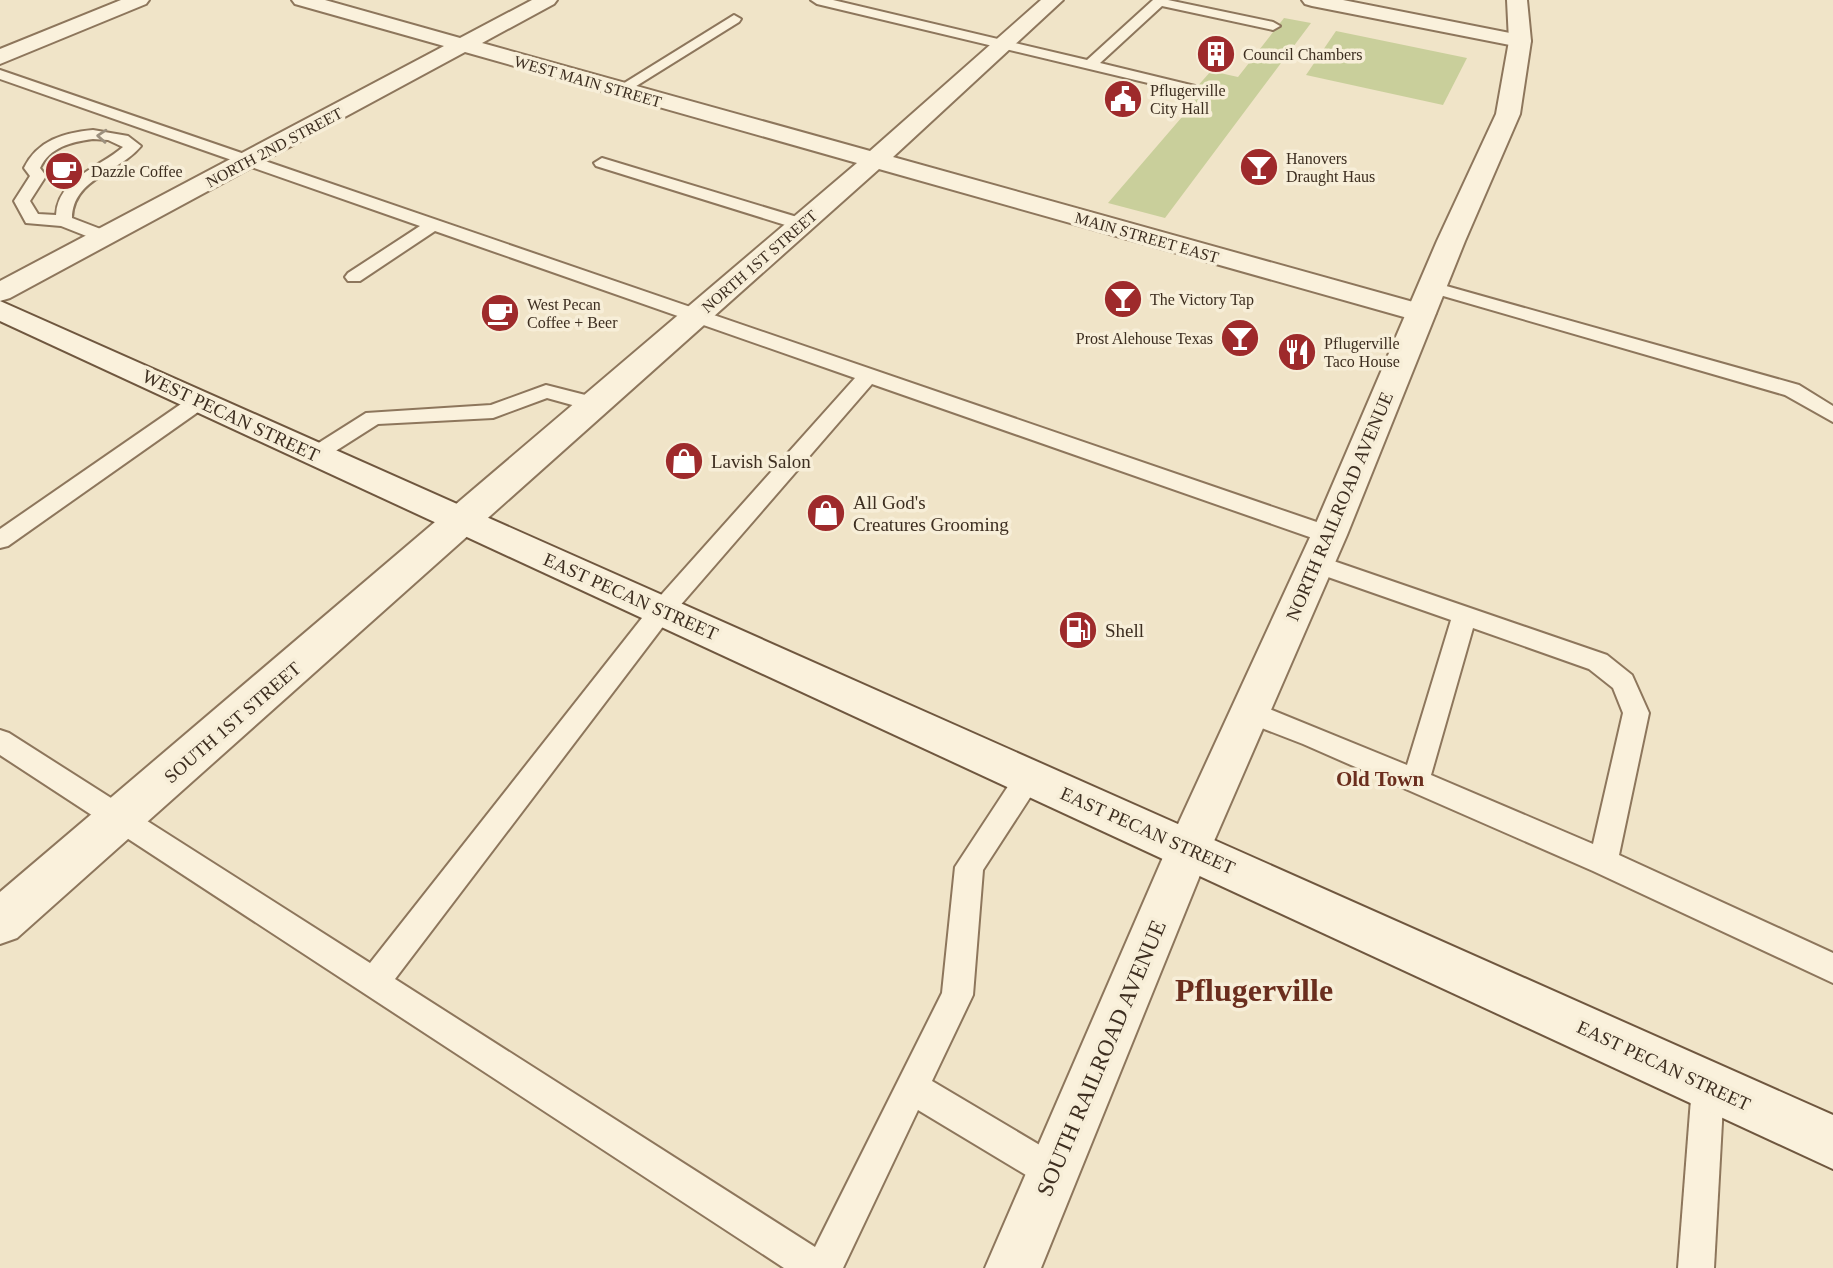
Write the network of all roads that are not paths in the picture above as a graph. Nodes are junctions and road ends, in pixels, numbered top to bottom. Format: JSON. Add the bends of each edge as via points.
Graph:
{"nodes":[{"id":1,"x":139,"y":0,"type":"edge"},
{"id":2,"x":302,"y":0,"type":"edge"},
{"id":3,"x":547,"y":0,"type":"edge"},
{"id":4,"x":817,"y":0,"type":"edge"},
{"id":5,"x":1053,"y":0,"type":"edge"},
{"id":6,"x":1312,"y":0,"type":"edge"},
{"id":7,"x":1517,"y":0,"type":"edge"},
{"id":8,"x":1160,"y":1,"type":"edge"},
{"id":9,"x":734,"y":19,"type":"dead end"},
{"id":10,"x":1273,"y":26,"type":"dead end"},
{"id":11,"x":1520,"y":41,"type":"junction"},
{"id":12,"x":1004,"y":44,"type":"junction"},
{"id":13,"x":463,"y":46,"type":"junction"},
{"id":14,"x":0,"y":57,"type":"edge"},
{"id":15,"x":1090,"y":65,"type":"junction"},
{"id":16,"x":0,"y":74,"type":"edge"},
{"id":17,"x":1190,"y":89,"type":"dead end"},
{"id":18,"x":620,"y":90,"type":"junction"},
{"id":19,"x":248,"y":160,"type":"junction"},
{"id":20,"x":874,"y":161,"type":"junction"},
{"id":21,"x":602,"y":163,"type":"dead end"},
{"id":22,"x":64,"y":221,"type":"junction"},
{"id":23,"x":801,"y":224,"type":"junction"},
{"id":24,"x":433,"y":225,"type":"junction"},
{"id":25,"x":105,"y":237,"type":"junction"},
{"id":26,"x":354,"y":277,"type":"dead end"},
{"id":27,"x":0,"y":292,"type":"edge"},
{"id":28,"x":1426,"y":300,"type":"junction"},
{"id":29,"x":0,"y":310,"type":"edge"},
{"id":30,"x":696,"y":316,"type":"junction"},
{"id":31,"x":869,"y":375,"type":"junction"},
{"id":32,"x":201,"y":400,"type":"junction"},
{"id":33,"x":594,"y":404,"type":"junction"},
{"id":34,"x":1833,"y":415,"type":"edge"},
{"id":35,"x":316,"y":454,"type":"junction"},
{"id":36,"x":462,"y":520,"type":"junction"},
{"id":37,"x":0,"y":540,"type":"edge"},
{"id":38,"x":1322,"y":550,"type":"junction"},
{"id":39,"x":662,"y":610,"type":"junction"},
{"id":40,"x":1464,"y":615,"type":"junction"},
{"id":41,"x":1250,"y":712,"type":"junction"},
{"id":42,"x":0,"y":741,"type":"edge"},
{"id":43,"x":1030,"y":776,"type":"junction"},
{"id":44,"x":1416,"y":782,"type":"junction"},
{"id":45,"x":120,"y":820,"type":"junction"},
{"id":46,"x":1189,"y":848,"type":"junction"},
{"id":47,"x":1603,"y":862,"type":"junction"},
{"id":48,"x":0,"y":922,"type":"edge"},
{"id":49,"x":1833,"y":968,"type":"edge"},
{"id":50,"x":373,"y":983,"type":"junction"},
{"id":51,"x":1707,"y":1086,"type":"junction"},
{"id":52,"x":912,"y":1088,"type":"junction"},
{"id":53,"x":1833,"y":1142,"type":"edge"},
{"id":54,"x":1053,"y":1172,"type":"junction"},
{"id":55,"x":816,"y":1268,"type":"edge"},
{"id":56,"x":824,"y":1268,"type":"edge"},
{"id":57,"x":1013,"y":1268,"type":"edge"},
{"id":58,"x":1696,"y":1268,"type":"edge"}],
"edges":[{"from":1,"to":14,"type":"street"},
{"from":2,"to":13,"type":"street","name":"WEST MAIN STREET"},
{"from":3,"to":13,"type":"street","name":"NORTH 2ND STREET"},
{"from":4,"to":12,"type":"lane"},
{"from":5,"to":12,"type":"street","name":"NORTH 1ST STREET"},
{"from":6,"to":11,"type":"street"},
{"from":7,"to":11,"type":"street","name":"NORTH RAILROAD AVENUE"},
{"from":8,"to":10,"type":"lane"},
{"from":8,"to":15,"type":"lane"},
{"from":9,"to":18,"type":"lane"},
{"from":11,"to":28,"type":"street","name":"NORTH RAILROAD AVENUE","via":[[1508,114]]},
{"from":12,"to":15,"type":"lane"},
{"from":12,"to":20,"type":"street","name":"NORTH 1ST STREET"},
{"from":13,"to":18,"type":"street","name":"WEST MAIN STREET"},
{"from":13,"to":19,"type":"street","name":"NORTH 2ND STREET"},
{"from":15,"to":17,"type":"lane"},
{"from":16,"to":19,"type":"lane"},
{"from":18,"to":20,"type":"street","name":"WEST MAIN STREET"},
{"from":19,"to":24,"type":"lane"},
{"from":19,"to":25,"type":"street","name":"NORTH 2ND STREET"},
{"from":20,"to":23,"type":"street","name":"NORTH 1ST STREET"},
{"from":20,"to":28,"type":"street","name":"MAIN STREET EAST"},
{"from":21,"to":23,"type":"lane"},
{"from":22,"to":22,"type":"lane","one_way":true,"via":[[66,201],[78,185],[122,158],[132,146],[125,139],[85,135],[63,141],[34,159],[32,168],[38,176],[22,201],[32,219]]},
{"from":22,"to":25,"type":"lane"},
{"from":23,"to":30,"type":"street","name":"NORTH 1ST STREET"},
{"from":24,"to":26,"type":"lane"},
{"from":24,"to":30,"type":"lane"},
{"from":25,"to":27,"type":"street","name":"NORTH 2ND STREET"},
{"from":28,"to":34,"type":"lane","via":[[1793,390]]},
{"from":28,"to":38,"type":"street","name":"NORTH RAILROAD AVENUE"},
{"from":29,"to":32,"type":"street","name":"WEST PECAN STREET"},
{"from":30,"to":31,"type":"lane"},
{"from":30,"to":33,"type":"street","name":"NORTH 1ST STREET"},
{"from":31,"to":38,"type":"lane"},
{"from":31,"to":39,"type":"lane"},
{"from":32,"to":35,"type":"street","name":"WEST PECAN STREET"},
{"from":32,"to":37,"type":"lane"},
{"from":33,"to":35,"type":"lane","via":[[546,391],[494,411],[373,418]]},
{"from":33,"to":36,"type":"street","name":"NORTH 1ST STREET"},
{"from":35,"to":36,"type":"street","name":"WEST PECAN STREET"},
{"from":36,"to":39,"type":"street","name":"EAST PECAN STREET"},
{"from":36,"to":45,"type":"street","name":"SOUTH 1ST STREET"},
{"from":38,"to":40,"type":"lane"},
{"from":38,"to":41,"type":"street","name":"NORTH RAILROAD AVENUE"},
{"from":39,"to":43,"type":"street","name":"EAST PECAN STREET"},
{"from":39,"to":50,"type":"lane"},
{"from":40,"to":44,"type":"lane"},
{"from":40,"to":47,"type":"lane","via":[[1598,662],[1623,682],[1636,713]]},
{"from":41,"to":44,"type":"lane"},
{"from":41,"to":46,"type":"street","name":"NORTH RAILROAD AVENUE"},
{"from":42,"to":45,"type":"lane"},
{"from":43,"to":46,"type":"street","name":"EAST PECAN STREET"},
{"from":43,"to":52,"type":"lane","via":[[969,867],[957,995]]},
{"from":44,"to":47,"type":"lane"},
{"from":45,"to":48,"type":"street","name":"SOUTH 1ST STREET"},
{"from":45,"to":50,"type":"lane"},
{"from":46,"to":51,"type":"street","name":"EAST PECAN STREET"},
{"from":46,"to":54,"type":"street","name":"SOUTH RAILROAD AVENUE"},
{"from":47,"to":49,"type":"lane"},
{"from":50,"to":55,"type":"lane"},
{"from":51,"to":53,"type":"street","name":"EAST PECAN STREET"},
{"from":51,"to":58,"type":"lane"},
{"from":52,"to":54,"type":"lane"},
{"from":52,"to":56,"type":"lane"},
{"from":54,"to":57,"type":"street","name":"SOUTH RAILROAD AVENUE"}]}
